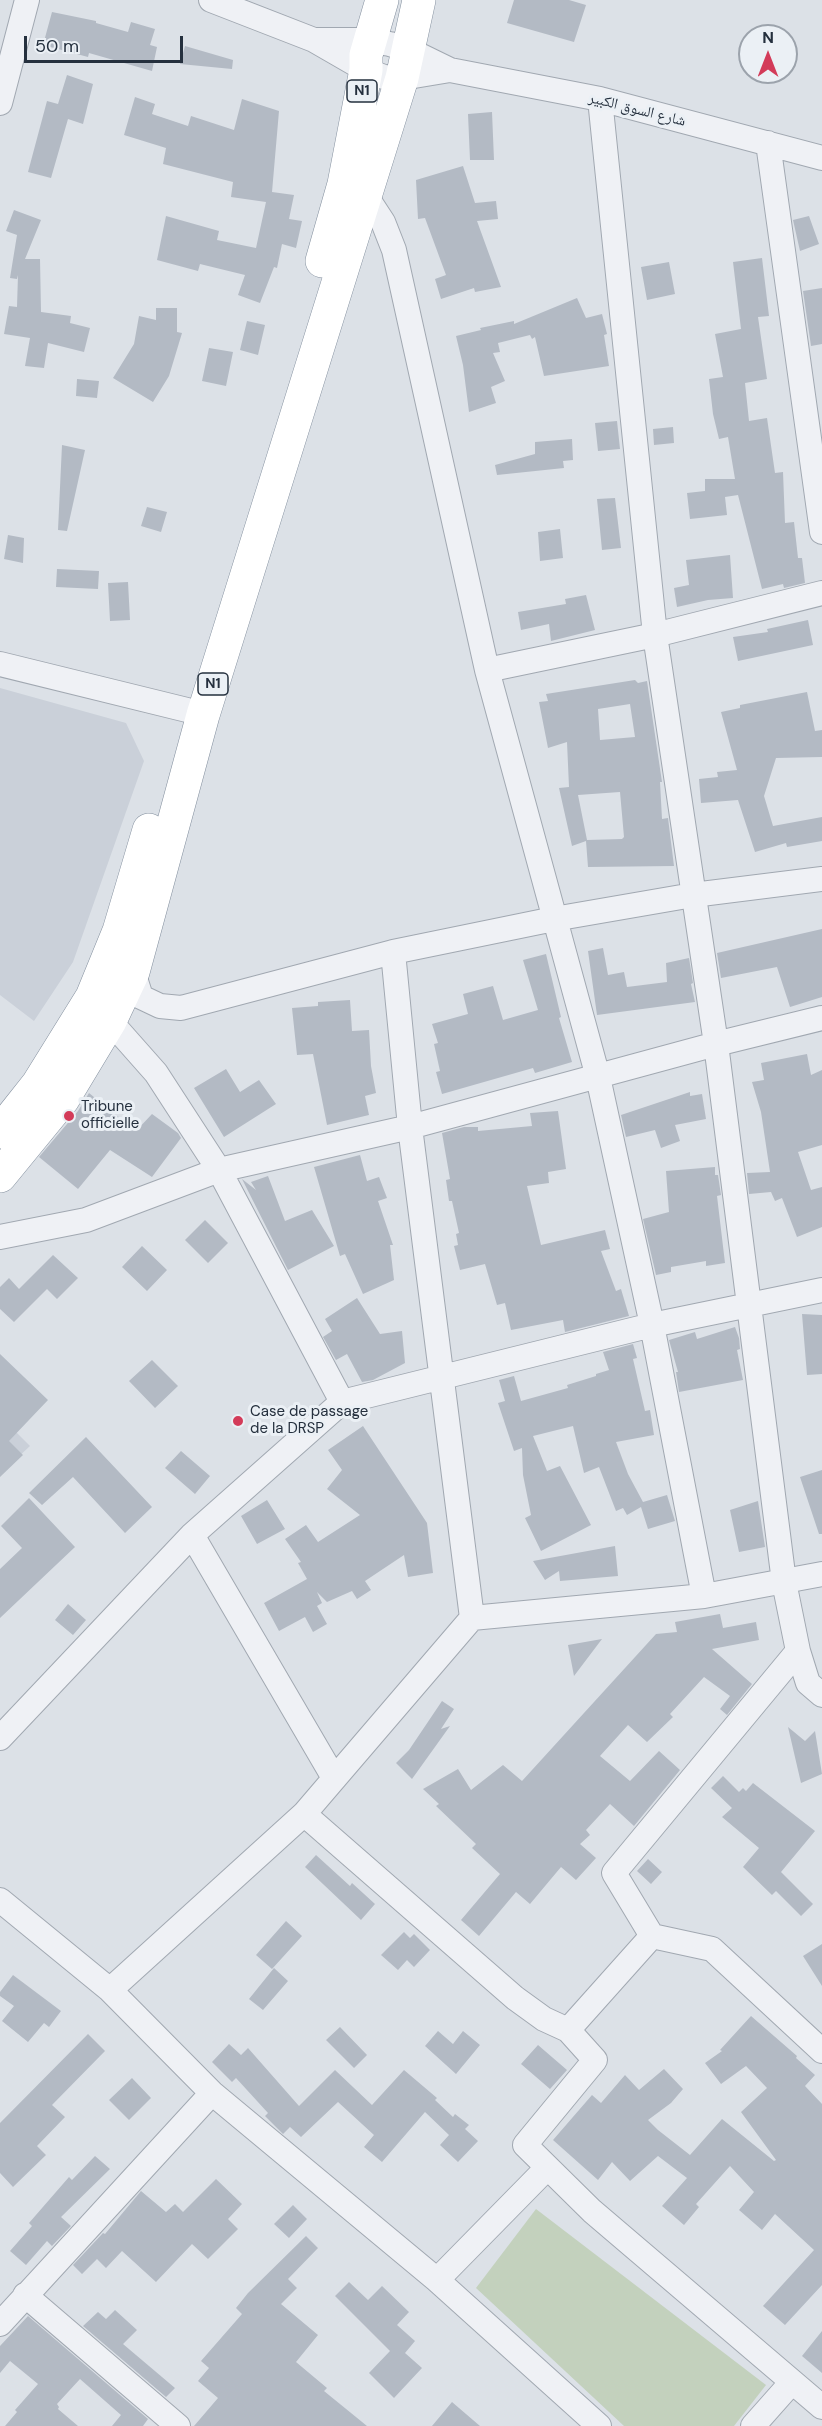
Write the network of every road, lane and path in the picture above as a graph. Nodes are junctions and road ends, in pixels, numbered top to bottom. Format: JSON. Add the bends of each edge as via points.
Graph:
{"nodes":[{"id":1,"x":27,"y":0,"type":"edge"},
{"id":2,"x":211,"y":0,"type":"edge"},
{"id":3,"x":382,"y":0,"type":"edge"},
{"id":4,"x":419,"y":0,"type":"edge"},
{"id":5,"x":368,"y":55,"type":"junction"},
{"id":6,"x":406,"y":64,"type":"junction"},
{"id":7,"x":600,"y":99,"type":"junction"},
{"id":8,"x":0,"y":103,"type":"edge"},
{"id":9,"x":768,"y":143,"type":"junction"},
{"id":10,"x":822,"y":158,"type":"edge"},
{"id":11,"x":366,"y":196,"type":"junction"},
{"id":12,"x":822,"y":532,"type":"edge"},
{"id":13,"x":822,"y":593,"type":"edge"},
{"id":14,"x":655,"y":635,"type":"junction"},
{"id":15,"x":0,"y":664,"type":"edge"},
{"id":16,"x":488,"y":670,"type":"junction"},
{"id":17,"x":187,"y":710,"type":"junction"},
{"id":18,"x":822,"y":879,"type":"edge"},
{"id":19,"x":693,"y":895,"type":"junction"},
{"id":20,"x":554,"y":919,"type":"junction"},
{"id":21,"x":393,"y":952,"type":"junction"},
{"id":22,"x":133,"y":972,"type":"junction"},
{"id":23,"x":822,"y":1018,"type":"edge"},
{"id":24,"x":110,"y":1021,"type":"junction"},
{"id":25,"x":716,"y":1044,"type":"junction"},
{"id":26,"x":598,"y":1077,"type":"junction"},
{"id":27,"x":410,"y":1126,"type":"junction"},
{"id":28,"x":0,"y":1132,"type":"edge"},
{"id":29,"x":219,"y":1170,"type":"junction"},
{"id":30,"x":0,"y":1176,"type":"edge"},
{"id":31,"x":0,"y":1237,"type":"edge"},
{"id":32,"x":822,"y":1290,"type":"edge"},
{"id":33,"x":750,"y":1305,"type":"junction"},
{"id":34,"x":652,"y":1325,"type":"junction"},
{"id":35,"x":441,"y":1377,"type":"junction"},
{"id":36,"x":342,"y":1402,"type":"junction"},
{"id":37,"x":192,"y":1535,"type":"junction"},
{"id":38,"x":822,"y":1574,"type":"edge"},
{"id":39,"x":784,"y":1582,"type":"junction"},
{"id":40,"x":704,"y":1596,"type":"junction"},
{"id":41,"x":472,"y":1618,"type":"junction"},
{"id":42,"x":798,"y":1651,"type":"junction"},
{"id":43,"x":822,"y":1695,"type":"edge"},
{"id":44,"x":0,"y":1738,"type":"edge"},
{"id":45,"x":334,"y":1778,"type":"junction"},
{"id":46,"x":303,"y":1814,"type":"junction"},
{"id":47,"x":2,"y":1908,"type":"edge"},
{"id":48,"x":652,"y":1936,"type":"junction"},
{"id":49,"x":110,"y":1990,"type":"junction"},
{"id":50,"x":568,"y":2030,"type":"junction"},
{"id":51,"x":822,"y":2050,"type":"edge"},
{"id":52,"x":212,"y":2093,"type":"junction"},
{"id":53,"x":547,"y":2168,"type":"junction"},
{"id":54,"x":437,"y":2280,"type":"junction"},
{"id":55,"x":25,"y":2295,"type":"junction"},
{"id":56,"x":0,"y":2324,"type":"edge"},
{"id":57,"x":792,"y":2382,"type":"junction"},
{"id":58,"x":822,"y":2407,"type":"edge"},
{"id":59,"x":177,"y":2426,"type":"edge"},
{"id":60,"x":599,"y":2426,"type":"edge"},
{"id":61,"x":753,"y":2426,"type":"edge"}],
"edges":[{"from":1,"to":8,"type":"street"},
{"from":2,"to":5,"type":"street","name":"شارع السوق الكبير","via":[[314,40]]},
{"from":3,"to":5,"type":"highway","number":"N1"},
{"from":4,"to":6,"type":"highway","number":"N1"},
{"from":5,"to":6,"type":"street","name":"شارع السوق الكبير"},
{"from":5,"to":6,"type":"street","name":"شارع السوق الكبير","via":[[384,77]]},
{"from":5,"to":17,"type":"highway","number":"N1","via":[[338,207],[254,498]]},
{"from":6,"to":7,"type":"street","name":"شارع السوق الكبير"},
{"from":6,"to":11,"type":"highway","number":"N1"},
{"from":7,"to":9,"type":"street","name":"شارع السوق الكبير"},
{"from":7,"to":14,"type":"street"},
{"from":9,"to":10,"type":"street","name":"شارع السوق الكبير"},
{"from":9,"to":12,"type":"street"},
{"from":11,"to":16,"type":"street","via":[[383,222],[394,250]]},
{"from":11,"to":22,"type":"highway","number":"N1","via":[[203,715]]},
{"from":13,"to":14,"type":"street"},
{"from":14,"to":16,"type":"street"},
{"from":14,"to":19,"type":"street"},
{"from":15,"to":17,"type":"street"},
{"from":16,"to":20,"type":"street"},
{"from":17,"to":28,"type":"highway","number":"N1","via":[[118,931],[92,997],[38,1084]]},
{"from":18,"to":19,"type":"street"},
{"from":19,"to":20,"type":"street"},
{"from":19,"to":25,"type":"street"},
{"from":20,"to":21,"type":"street"},
{"from":20,"to":26,"type":"street"},
{"from":21,"to":22,"type":"street","via":[[181,1008],[160,1006],[141,997]]},
{"from":21,"to":27,"type":"street"},
{"from":22,"to":24,"type":"highway","number":"N1"},
{"from":23,"to":25,"type":"street"},
{"from":24,"to":29,"type":"street","via":[[156,1073]]},
{"from":24,"to":30,"type":"highway","number":"N1","via":[[63,1099]]},
{"from":25,"to":26,"type":"street"},
{"from":25,"to":33,"type":"street"},
{"from":26,"to":27,"type":"street"},
{"from":26,"to":34,"type":"street"},
{"from":27,"to":29,"type":"street"},
{"from":27,"to":35,"type":"street"},
{"from":29,"to":31,"type":"street","via":[[86,1220]]},
{"from":29,"to":36,"type":"street"},
{"from":32,"to":33,"type":"street"},
{"from":33,"to":34,"type":"street"},
{"from":33,"to":39,"type":"street"},
{"from":34,"to":35,"type":"street"},
{"from":34,"to":40,"type":"street"},
{"from":35,"to":36,"type":"street"},
{"from":35,"to":41,"type":"street"},
{"from":36,"to":37,"type":"street"},
{"from":37,"to":44,"type":"street"},
{"from":37,"to":45,"type":"street"},
{"from":38,"to":39,"type":"street"},
{"from":39,"to":40,"type":"street"},
{"from":39,"to":42,"type":"street"},
{"from":40,"to":41,"type":"street"},
{"from":41,"to":45,"type":"street"},
{"from":42,"to":43,"type":"street","via":[[808,1683]]},
{"from":42,"to":48,"type":"street","via":[[614,1873]]},
{"from":45,"to":46,"type":"street"},
{"from":46,"to":49,"type":"street"},
{"from":46,"to":50,"type":"street","via":[[515,1998]]},
{"from":47,"to":49,"type":"street"},
{"from":48,"to":50,"type":"street"},
{"from":48,"to":51,"type":"street","via":[[712,1949]]},
{"from":49,"to":52,"type":"street"},
{"from":50,"to":53,"type":"street","via":[[595,2060],[525,2145]]},
{"from":52,"to":54,"type":"street"},
{"from":52,"to":55,"type":"street"},
{"from":53,"to":54,"type":"street"},
{"from":53,"to":57,"type":"street"},
{"from":54,"to":60,"type":"street"},
{"from":55,"to":56,"type":"street"},
{"from":55,"to":59,"type":"street"},
{"from":57,"to":58,"type":"street"},
{"from":57,"to":61,"type":"street"}]}
